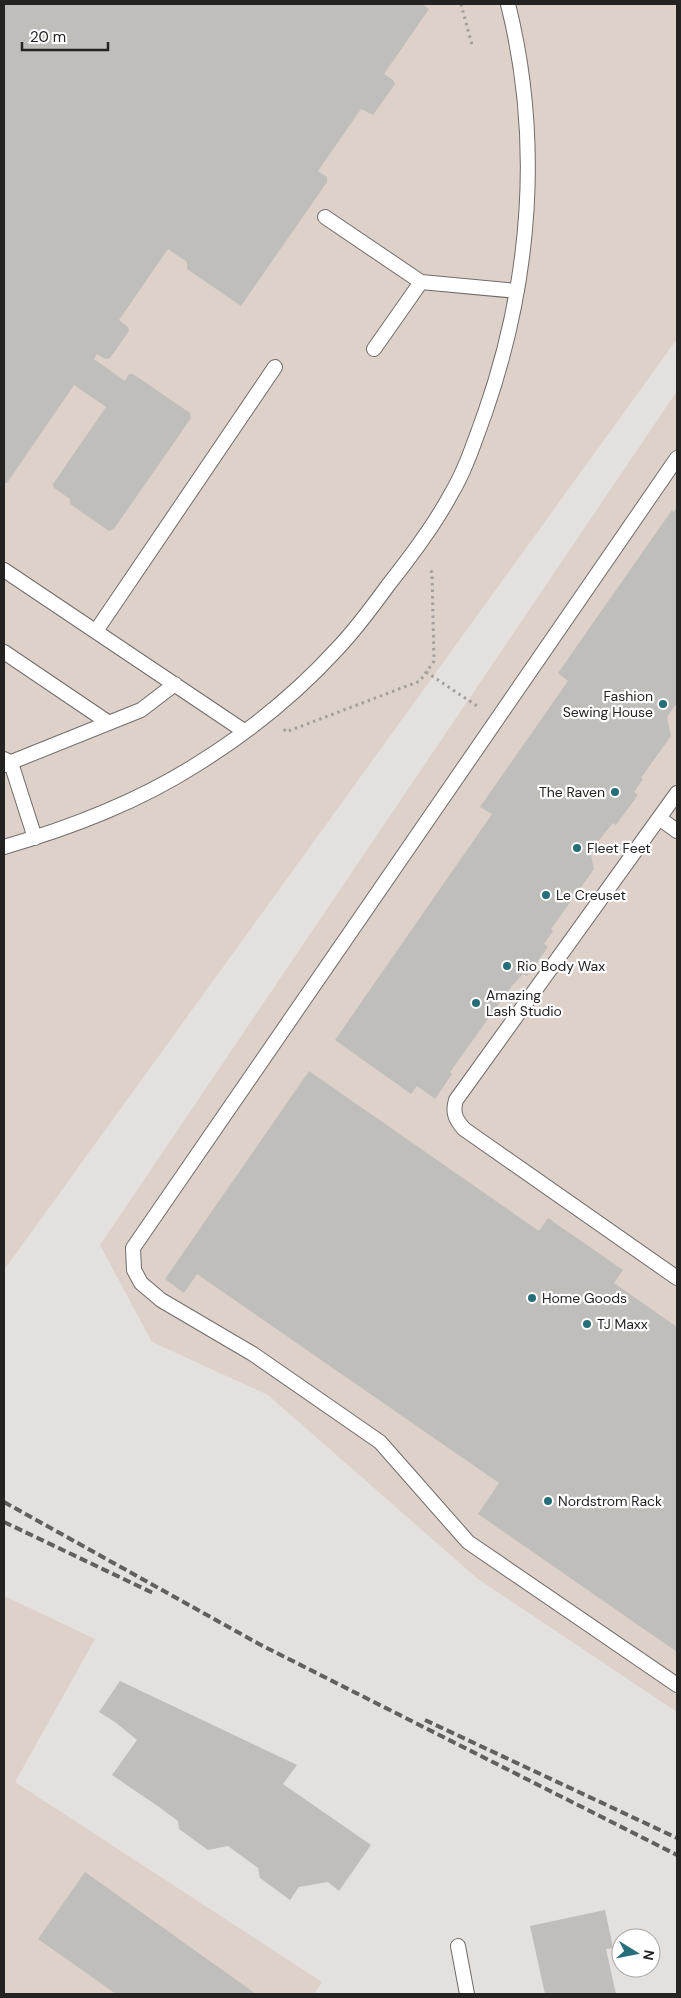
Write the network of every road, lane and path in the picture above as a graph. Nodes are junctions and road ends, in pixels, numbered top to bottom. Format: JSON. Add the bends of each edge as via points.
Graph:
{"nodes":[{"id":1,"x":461,"y":4,"type":"edge"},
{"id":2,"x":508,"y":4,"type":"edge"},
{"id":3,"x":472,"y":45,"type":"dead end"},
{"id":4,"x":324,"y":217,"type":"dead end"},
{"id":5,"x":421,"y":282,"type":"junction"},
{"id":6,"x":517,"y":291,"type":"junction"},
{"id":7,"x":374,"y":349,"type":"dead end"},
{"id":8,"x":275,"y":367,"type":"dead end"},
{"id":9,"x":677,"y":458,"type":"edge"},
{"id":10,"x":411,"y":557,"type":"junction"},
{"id":11,"x":4,"y":570,"type":"edge"},
{"id":12,"x":96,"y":631,"type":"junction"},
{"id":13,"x":4,"y":652,"type":"edge"},
{"id":14,"x":426,"y":672,"type":"junction"},
{"id":15,"x":175,"y":684,"type":"junction"},
{"id":16,"x":269,"y":713,"type":"junction"},
{"id":17,"x":496,"y":720,"type":"junction"},
{"id":18,"x":109,"y":723,"type":"junction"},
{"id":19,"x":244,"y":731,"type":"junction"},
{"id":20,"x":6,"y":762,"type":"edge"},
{"id":21,"x":677,"y":793,"type":"edge"},
{"id":22,"x":659,"y":818,"type":"junction"},
{"id":23,"x":677,"y":831,"type":"edge"},
{"id":24,"x":35,"y":838,"type":"junction"},
{"id":25,"x":4,"y":847,"type":"edge"},
{"id":26,"x":677,"y":1278,"type":"edge"},
{"id":27,"x":677,"y":1685,"type":"edge"},
{"id":28,"x":458,"y":1946,"type":"dead end"},
{"id":29,"x":467,"y":1994,"type":"edge"}],
"edges":[{"from":1,"to":3,"type":"path"},
{"from":2,"to":6,"type":"lane","via":[[517,45],[529,151],[528,207]]},
{"from":4,"to":5,"type":"lane"},
{"from":5,"to":6,"type":"lane"},
{"from":5,"to":7,"type":"lane"},
{"from":6,"to":10,"type":"lane","via":[[495,383],[475,440],[453,492]]},
{"from":8,"to":12,"type":"lane"},
{"from":9,"to":17,"type":"lane"},
{"from":10,"to":14,"type":"path","via":[[432,572],[434,661]]},
{"from":10,"to":16,"type":"lane","via":[[340,647]]},
{"from":11,"to":12,"type":"lane"},
{"from":12,"to":15,"type":"lane"},
{"from":13,"to":18,"type":"lane"},
{"from":14,"to":16,"type":"path","via":[[420,681],[286,732]]},
{"from":14,"to":17,"type":"path"},
{"from":15,"to":18,"type":"lane","via":[[141,710]]},
{"from":15,"to":19,"type":"lane"},
{"from":16,"to":19,"type":"lane"},
{"from":17,"to":27,"type":"lane","via":[[136,1241],[133,1248],[134,1270],[141,1283],[161,1300],[253,1354],[380,1442],[468,1542]]},
{"from":18,"to":20,"type":"lane"},
{"from":19,"to":24,"type":"lane","via":[[200,763],[113,810]]},
{"from":20,"to":24,"type":"lane"},
{"from":21,"to":22,"type":"lane"},
{"from":22,"to":23,"type":"lane"},
{"from":22,"to":26,"type":"lane","via":[[456,1100],[454,1115],[464,1129]]},
{"from":24,"to":25,"type":"lane"},
{"from":28,"to":29,"type":"lane"}]}
